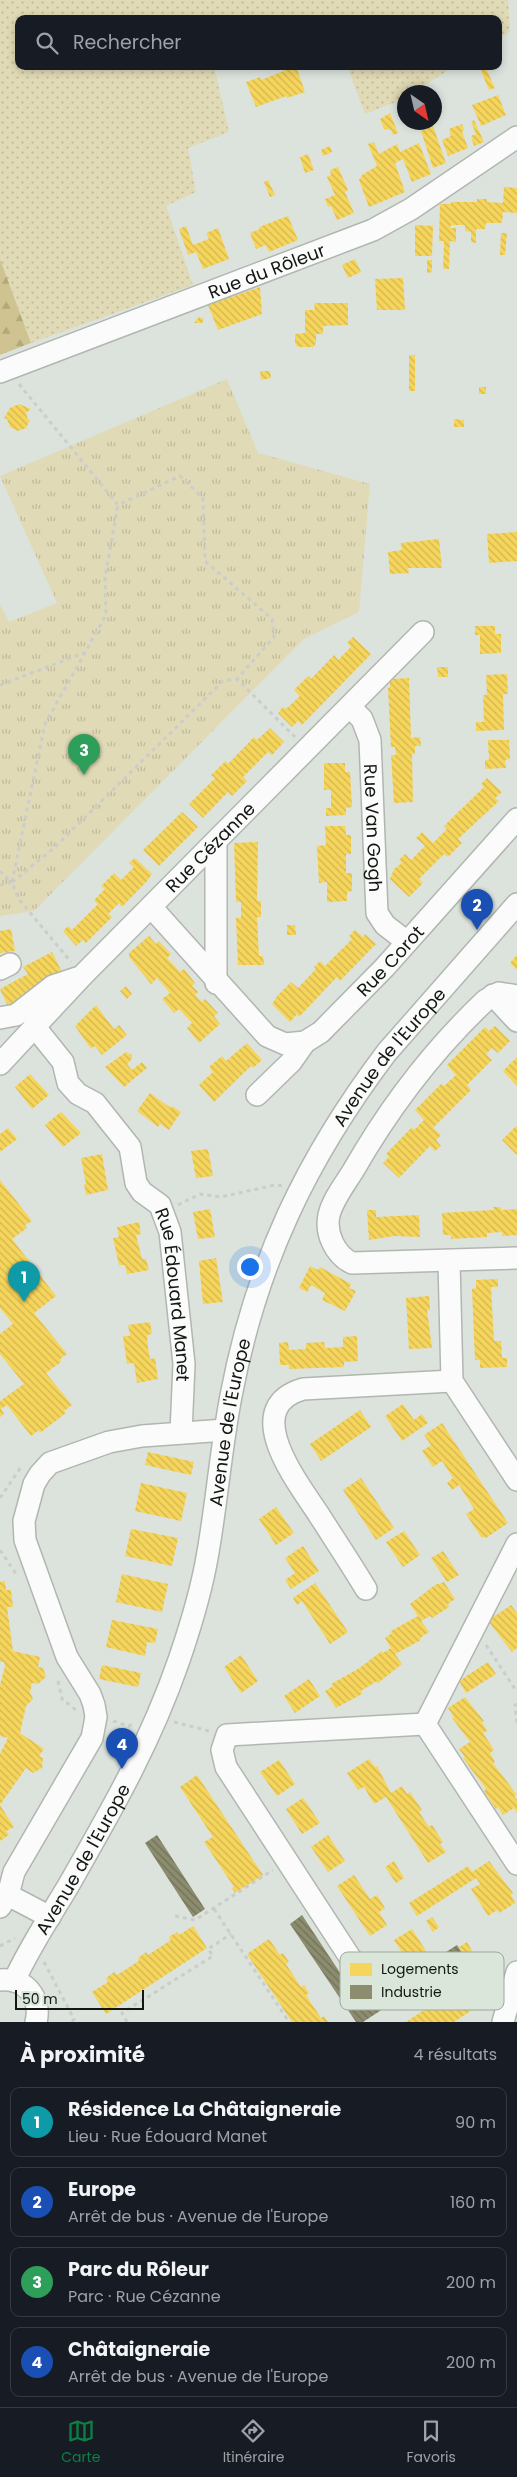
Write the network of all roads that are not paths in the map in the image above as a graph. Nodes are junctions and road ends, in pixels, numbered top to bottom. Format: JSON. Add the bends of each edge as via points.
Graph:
{"nodes":[{"id":1,"x":517,"y":137,"type":"edge"},
{"id":2,"x":4,"y":371,"type":"edge"},
{"id":3,"x":423,"y":632,"type":"dead end"},
{"id":4,"x":351,"y":708,"type":"junction"},
{"id":5,"x":517,"y":820,"type":"edge"},
{"id":6,"x":216,"y":844,"type":"junction"},
{"id":7,"x":517,"y":904,"type":"edge"},
{"id":8,"x":152,"y":908,"type":"junction"},
{"id":9,"x":407,"y":942,"type":"junction"},
{"id":10,"x":82,"y":976,"type":"junction"},
{"id":11,"x":216,"y":983,"type":"junction"},
{"id":12,"x":493,"y":995,"type":"junction"},
{"id":13,"x":517,"y":996,"type":"edge"},
{"id":14,"x":0,"y":1018,"type":"edge"},
{"id":15,"x":517,"y":1021,"type":"edge"},
{"id":16,"x":34,"y":1026,"type":"junction"},
{"id":17,"x":305,"y":1042,"type":"junction"},
{"id":18,"x":0,"y":1064,"type":"edge"},
{"id":19,"x":257,"y":1095,"type":"dead end"},
{"id":20,"x":517,"y":1258,"type":"edge"},
{"id":21,"x":448,"y":1261,"type":"junction"},
{"id":22,"x":452,"y":1381,"type":"junction"},
{"id":23,"x":225,"y":1430,"type":"junction"},
{"id":24,"x":181,"y":1433,"type":"junction"},
{"id":25,"x":517,"y":1480,"type":"edge"},
{"id":26,"x":515,"y":1553,"type":"edge"},
{"id":27,"x":366,"y":1589,"type":"dead end"},
{"id":28,"x":426,"y":1724,"type":"junction"},
{"id":29,"x":517,"y":1864,"type":"edge"},
{"id":30,"x":4,"y":1901,"type":"edge"},
{"id":31,"x":50,"y":1917,"type":"junction"},
{"id":32,"x":346,"y":1952,"type":"edge"},
{"id":33,"x":517,"y":1972,"type":"edge"},
{"id":34,"x":7,"y":1980,"type":"edge"},
{"id":35,"x":39,"y":2020,"type":"edge"},
{"id":36,"x":503,"y":2022,"type":"edge"}],
"edges":[{"from":1,"to":2,"type":"street","name":"Rue du Rôleur","via":[[373,230]]},
{"from":3,"to":4,"type":"street","name":"Rue Cézanne"},
{"from":4,"to":6,"type":"street","name":"Rue Cézanne"},
{"from":4,"to":9,"type":"street","name":"Rue Van Gogh","via":[[362,720],[370,740],[377,913]]},
{"from":5,"to":9,"type":"street","name":"Rue Corot"},
{"from":6,"to":8,"type":"street","name":"Rue Cézanne"},
{"from":6,"to":11,"type":"street"},
{"from":7,"to":23,"type":"street","name":"Avenue de l'Europe","via":[[373,1071],[340,1117],[300,1188],[271,1252],[253,1304]]},
{"from":8,"to":10,"type":"street","name":"Rue Cézanne"},
{"from":8,"to":11,"type":"street"},
{"from":9,"to":17,"type":"street","name":"Rue Corot","via":[[331,1022]]},
{"from":10,"to":14,"type":"street","via":[[53,986],[20,1013]]},
{"from":10,"to":16,"type":"street","name":"Rue Cézanne"},
{"from":11,"to":17,"type":"street","via":[[271,1040],[286,1044]]},
{"from":12,"to":13,"type":"street","via":[[506,993]]},
{"from":12,"to":15,"type":"street"},
{"from":12,"to":21,"type":"street","via":[[413,1079],[372,1137],[330,1214],[329,1230],[333,1243],[352,1263]]},
{"from":16,"to":18,"type":"street","name":"Rue Cézanne"},
{"from":16,"to":24,"type":"street","name":"Rue Édouard Manet","via":[[63,1062],[68,1083],[78,1094],[95,1103],[130,1147],[139,1188],[164,1211],[170,1232],[183,1350]]},
{"from":17,"to":19,"type":"street","name":"Rue Corot","via":[[292,1062]]},
{"from":20,"to":21,"type":"street"},
{"from":21,"to":22,"type":"street"},
{"from":22,"to":25,"type":"street"},
{"from":22,"to":27,"type":"street","via":[[303,1389],[285,1398],[276,1410],[274,1425],[280,1452]]},
{"from":23,"to":24,"type":"street"},
{"from":23,"to":31,"type":"street","name":"Avenue de l'Europe","via":[[202,1582],[168,1691],[150,1738]]},
{"from":24,"to":30,"type":"street","via":[[109,1442],[58,1459],[40,1474],[32,1493],[24,1528],[27,1546],[67,1657],[90,1694],[96,1717],[92,1738],[14,1872]]},
{"from":26,"to":28,"type":"street"},
{"from":28,"to":29,"type":"street"},
{"from":28,"to":32,"type":"street","via":[[227,1735],[222,1750],[226,1766]]},
{"from":30,"to":31,"type":"street"},
{"from":31,"to":34,"type":"street","name":"Avenue de l'Europe"},
{"from":33,"to":36,"type":"street"},
{"from":34,"to":35,"type":"street","via":[[26,1987],[33,1995]]}]}
